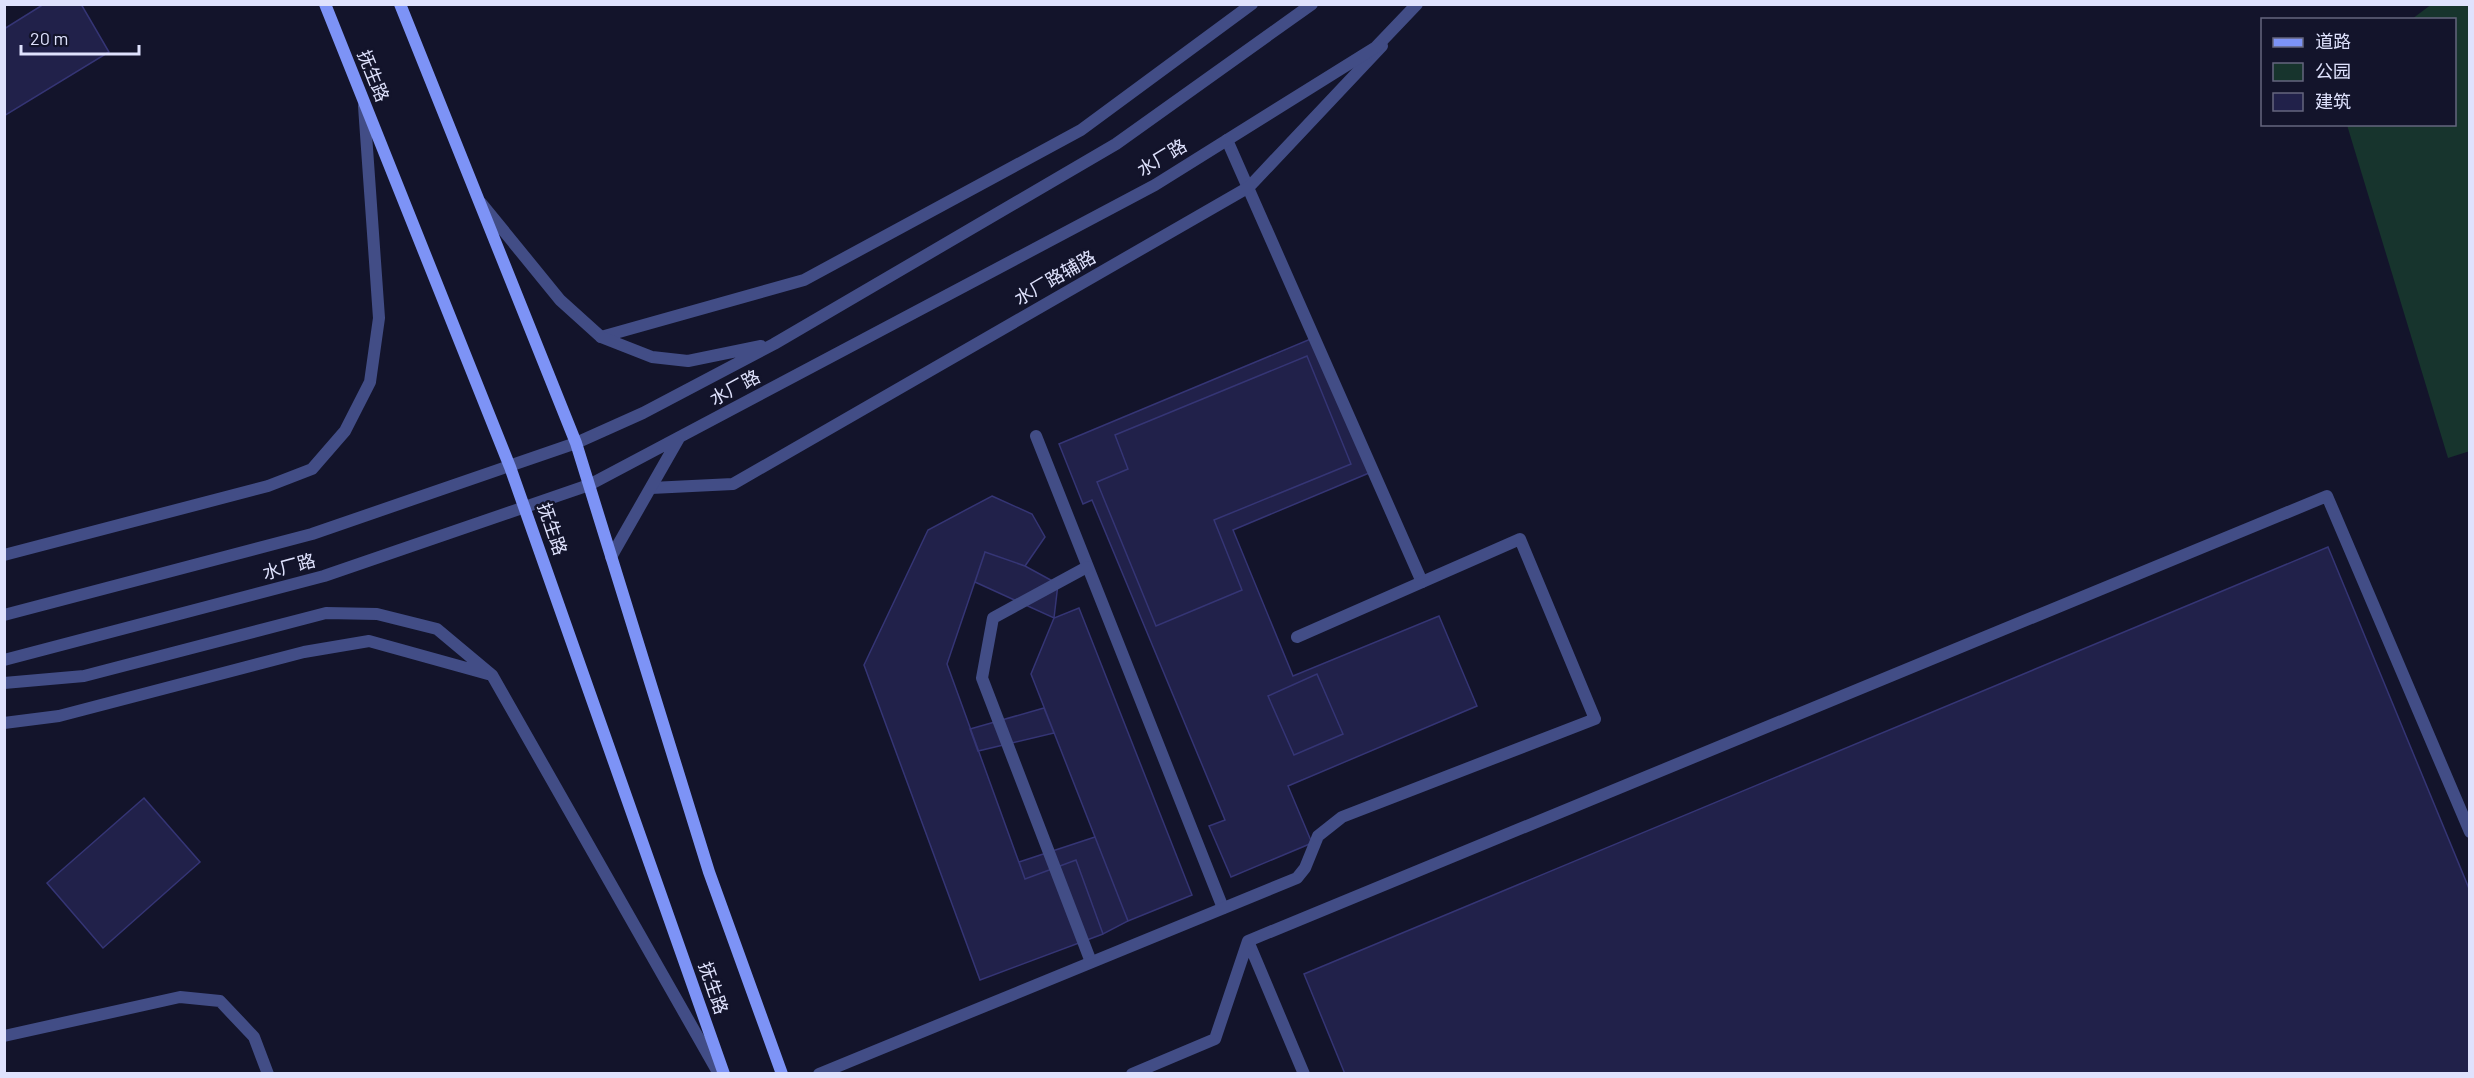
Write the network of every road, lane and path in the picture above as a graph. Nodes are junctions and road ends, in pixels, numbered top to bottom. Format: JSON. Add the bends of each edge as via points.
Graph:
{"nodes":[{"id":1,"x":325,"y":4,"type":"edge"},
{"id":2,"x":400,"y":4,"type":"edge"},
{"id":3,"x":1252,"y":4,"type":"edge"},
{"id":4,"x":1311,"y":4,"type":"edge"},
{"id":5,"x":1417,"y":4,"type":"edge"},
{"id":6,"x":1422,"y":4,"type":"edge"},
{"id":7,"x":364,"y":102,"type":"junction"},
{"id":8,"x":1227,"y":140,"type":"junction"},
{"id":9,"x":1248,"y":187,"type":"junction"},
{"id":10,"x":478,"y":199,"type":"junction"},
{"id":11,"x":601,"y":337,"type":"junction"},
{"id":12,"x":774,"y":344,"type":"junction"},
{"id":13,"x":1036,"y":436,"type":"dead end"},
{"id":14,"x":680,"y":437,"type":"junction"},
{"id":15,"x":576,"y":443,"type":"junction"},
{"id":16,"x":510,"y":467,"type":"junction"},
{"id":17,"x":589,"y":485,"type":"junction"},
{"id":18,"x":651,"y":488,"type":"junction"},
{"id":19,"x":526,"y":509,"type":"junction"},
{"id":20,"x":4,"y":555,"type":"edge"},
{"id":21,"x":611,"y":556,"type":"junction"},
{"id":22,"x":1087,"y":567,"type":"junction"},
{"id":23,"x":1422,"y":582,"type":"junction"},
{"id":24,"x":4,"y":615,"type":"edge"},
{"id":25,"x":1297,"y":637,"type":"dead end"},
{"id":26,"x":4,"y":660,"type":"edge"},
{"id":27,"x":492,"y":675,"type":"junction"},
{"id":28,"x":4,"y":683,"type":"edge"},
{"id":29,"x":4,"y":723,"type":"edge"},
{"id":30,"x":2469,"y":832,"type":"edge"},
{"id":31,"x":1222,"y":908,"type":"junction"},
{"id":32,"x":1248,"y":941,"type":"junction"},
{"id":33,"x":1091,"y":962,"type":"junction"},
{"id":34,"x":4,"y":1036,"type":"edge"},
{"id":35,"x":268,"y":1074,"type":"edge"},
{"id":36,"x":719,"y":1074,"type":"edge"},
{"id":37,"x":724,"y":1074,"type":"edge"},
{"id":38,"x":782,"y":1074,"type":"edge"},
{"id":39,"x":819,"y":1074,"type":"edge"},
{"id":40,"x":1132,"y":1074,"type":"edge"},
{"id":41,"x":1304,"y":1074,"type":"edge"}],
"edges":[{"from":1,"to":7,"type":"main road","name":"抚生路"},
{"from":2,"to":10,"type":"main road","name":"抚生路"},
{"from":3,"to":11,"type":"street","via":[[1081,130],[804,280]]},
{"from":4,"to":12,"type":"street","name":"水厂路","via":[[1116,144]]},
{"from":5,"to":8,"type":"street","name":"水厂路","via":[[1376,47]]},
{"from":6,"to":9,"type":"street","name":"水厂路辅路"},
{"from":7,"to":16,"type":"main road","name":"抚生路"},
{"from":7,"to":20,"type":"street","via":[[380,318],[370,382],[345,430],[312,469],[268,486]]},
{"from":8,"to":9,"type":"street"},
{"from":8,"to":14,"type":"street","name":"水厂路","via":[[1155,185]]},
{"from":9,"to":18,"type":"street","name":"水厂路辅路","via":[[733,484]]},
{"from":9,"to":23,"type":"street"},
{"from":10,"to":11,"type":"street","via":[[560,300]]},
{"from":10,"to":15,"type":"main road","name":"抚生路"},
{"from":11,"to":12,"type":"street","via":[[652,357],[688,361]]},
{"from":12,"to":15,"type":"street","name":"水厂路","via":[[643,413]]},
{"from":13,"to":22,"type":"street"},
{"from":14,"to":17,"type":"street","name":"水厂路"},
{"from":14,"to":18,"type":"street"},
{"from":15,"to":16,"type":"street","name":"水厂路"},
{"from":15,"to":17,"type":"main road","name":"抚生路"},
{"from":16,"to":19,"type":"main road","name":"抚生路"},
{"from":16,"to":24,"type":"street","name":"水厂路","via":[[312,534]]},
{"from":17,"to":19,"type":"street","name":"水厂路"},
{"from":17,"to":21,"type":"main road","name":"抚生路"},
{"from":18,"to":21,"type":"street"},
{"from":19,"to":26,"type":"street","name":"水厂路","via":[[324,576]]},
{"from":19,"to":37,"type":"main road","name":"抚生路"},
{"from":21,"to":38,"type":"main road","name":"抚生路","via":[[709,872]]},
{"from":22,"to":31,"type":"street"},
{"from":22,"to":33,"type":"street","via":[[993,618],[982,678]]},
{"from":23,"to":25,"type":"street"},
{"from":23,"to":31,"type":"street","via":[[1520,539],[1595,719],[1342,817],[1318,836],[1305,868],[1296,878]]},
{"from":27,"to":28,"type":"street","via":[[437,629],[377,614],[326,613],[84,676]]},
{"from":27,"to":29,"type":"street","via":[[369,640],[304,652],[59,716]]},
{"from":27,"to":36,"type":"street"},
{"from":30,"to":32,"type":"street","via":[[2327,496]]},
{"from":31,"to":33,"type":"street"},
{"from":32,"to":40,"type":"street","via":[[1215,1039]]},
{"from":32,"to":41,"type":"street"},
{"from":33,"to":39,"type":"street"},
{"from":34,"to":35,"type":"street","via":[[180,997],[220,1001],[254,1037]]}]}
